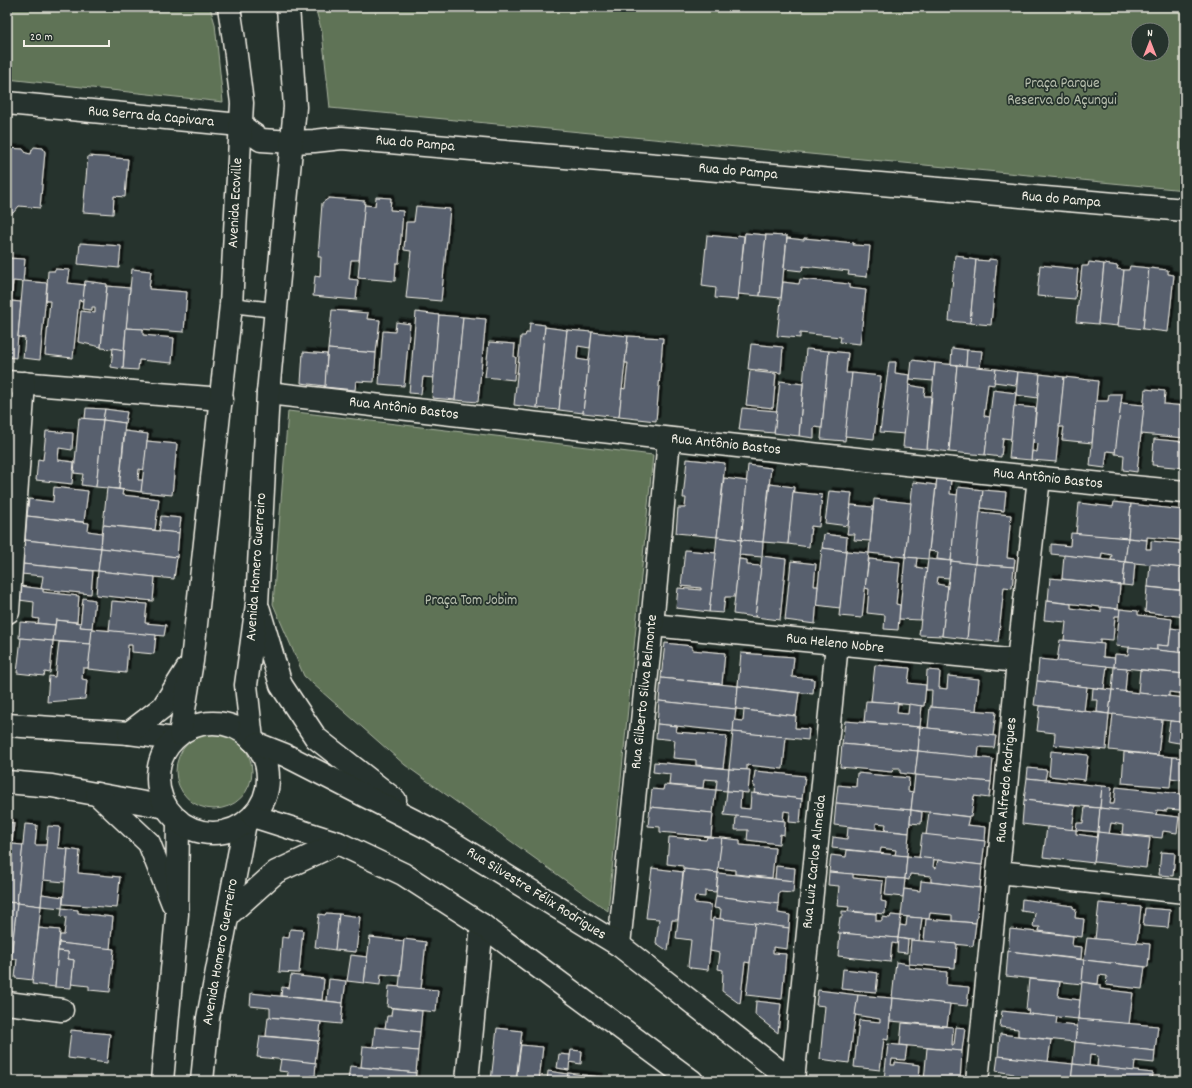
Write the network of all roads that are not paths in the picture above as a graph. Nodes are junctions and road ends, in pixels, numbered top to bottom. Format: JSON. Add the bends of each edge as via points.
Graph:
{"nodes":[{"id":1,"x":229,"y":7,"type":"edge"},
{"id":2,"x":288,"y":7,"type":"edge"},
{"id":3,"x":7,"y":103,"type":"edge"},
{"id":4,"x":240,"y":125,"type":"junction"},
{"id":5,"x":292,"y":142,"type":"junction"},
{"id":6,"x":1185,"y":210,"type":"edge"},
{"id":7,"x":231,"y":305,"type":"junction"},
{"id":8,"x":274,"y":310,"type":"junction"},
{"id":9,"x":16,"y":382,"type":"edge"},
{"id":10,"x":268,"y":393,"type":"junction"},
{"id":11,"x":222,"y":399,"type":"junction"},
{"id":12,"x":670,"y":440,"type":"junction"},
{"id":13,"x":1039,"y":478,"type":"junction"},
{"id":14,"x":1185,"y":492,"type":"edge"},
{"id":15,"x":257,"y":604,"type":"junction"},
{"id":16,"x":8,"y":612,"type":"dead end"},
{"id":17,"x":652,"y":625,"type":"junction"},
{"id":18,"x":837,"y":644,"type":"junction"},
{"id":19,"x":192,"y":661,"type":"junction"},
{"id":20,"x":1018,"y":661,"type":"junction"},
{"id":21,"x":7,"y":725,"type":"edge"},
{"id":22,"x":129,"y":733,"type":"junction"},
{"id":23,"x":177,"y":737,"type":"junction"},
{"id":24,"x":255,"y":742,"type":"junction"},
{"id":25,"x":7,"y":782,"type":"edge"},
{"id":26,"x":96,"y":794,"type":"junction"},
{"id":27,"x":172,"y":813,"type":"junction"},
{"id":28,"x":249,"y":820,"type":"junction"},
{"id":29,"x":430,"y":829,"type":"junction"},
{"id":30,"x":338,"y":843,"type":"junction"},
{"id":31,"x":998,"y":872,"type":"junction"},
{"id":32,"x":1185,"y":892,"type":"edge"},
{"id":33,"x":176,"y":914,"type":"junction"},
{"id":34,"x":228,"y":915,"type":"junction"},
{"id":35,"x":482,"y":925,"type":"junction"},
{"id":36,"x":619,"y":945,"type":"junction"},
{"id":37,"x":7,"y":1003,"type":"edge"},
{"id":38,"x":62,"y":1010,"type":"dead end"},
{"id":39,"x":162,"y":1081,"type":"edge"},
{"id":40,"x":202,"y":1081,"type":"edge"},
{"id":41,"x":467,"y":1081,"type":"edge"},
{"id":42,"x":692,"y":1081,"type":"edge"},
{"id":43,"x":792,"y":1081,"type":"edge"},
{"id":44,"x":977,"y":1081,"type":"edge"}],
"edges":[{"from":1,"to":4,"type":"street","name":"Avenida Ecoville","via":[[242,103]]},
{"from":2,"to":5,"type":"street","via":[[295,107]]},
{"from":3,"to":4,"type":"street","name":"Rua Serra da Capivara"},
{"from":4,"to":5,"type":"street","via":[[261,140]]},
{"from":4,"to":7,"type":"street","name":"Avenida Ecoville"},
{"from":5,"to":6,"type":"street","name":"Rua do Pampa","via":[[342,138]]},
{"from":5,"to":8,"type":"street"},
{"from":7,"to":8,"type":"lane"},
{"from":7,"to":11,"type":"street","name":"Avenida Ecoville"},
{"from":8,"to":10,"type":"street"},
{"from":9,"to":11,"type":"street"},
{"from":9,"to":16,"type":"street"},
{"from":10,"to":12,"type":"street","name":"Rua Antônio Bastos"},
{"from":10,"to":15,"type":"street","name":"Avenida Homero Guerreiro"},
{"from":11,"to":19,"type":"street"},
{"from":12,"to":13,"type":"street","name":"Rua Antônio Bastos"},
{"from":12,"to":17,"type":"street","name":"Rua Gilberto Silva Belmonte"},
{"from":13,"to":14,"type":"street","name":"Rua Antônio Bastos"},
{"from":13,"to":20,"type":"street","name":"Rua Alfredo Rodrigues"},
{"from":15,"to":24,"type":"street","name":"Avenida Homero Guerreiro","via":[[246,685]]},
{"from":15,"to":29,"type":"street","via":[[281,685],[316,738]]},
{"from":17,"to":18,"type":"street","name":"Rua Heleno Nobre"},
{"from":17,"to":36,"type":"street","name":"Rua Gilberto Silva Belmonte"},
{"from":18,"to":20,"type":"street","name":"Rua Heleno Nobre"},
{"from":18,"to":43,"type":"street","name":"Rua Luiz Carlos Almeida"},
{"from":19,"to":22,"type":"street","via":[[163,707]]},
{"from":19,"to":23,"type":"street"},
{"from":20,"to":31,"type":"street","name":"Rua Alfredo Rodrigues"},
{"from":21,"to":22,"type":"street"},
{"from":22,"to":23,"type":"street"},
{"from":23,"to":24,"type":"street","via":[[194,726],[209,723],[225,724],[240,730]]},
{"from":23,"to":27,"type":"street","via":[[160,764],[158,779],[160,794]]},
{"from":24,"to":28,"type":"street","via":[[266,762],[268,781],[264,800]]},
{"from":24,"to":29,"type":"street","name":"Rua Silvestre Félix Rodrigues"},
{"from":25,"to":26,"type":"street","via":[[52,786]]},
{"from":26,"to":27,"type":"street"},
{"from":26,"to":33,"type":"street","via":[[149,843]]},
{"from":27,"to":28,"type":"street","via":[[193,829],[211,833],[229,830]]},
{"from":27,"to":33,"type":"street"},
{"from":28,"to":30,"type":"street"},
{"from":28,"to":34,"type":"street","name":"Avenida Homero Guerreiro"},
{"from":29,"to":36,"type":"street","name":"Rua Silvestre Félix Rodrigues"},
{"from":30,"to":34,"type":"street","via":[[276,872]]},
{"from":30,"to":35,"type":"street","via":[[403,874]]},
{"from":31,"to":32,"type":"street"},
{"from":31,"to":44,"type":"street","name":"Rua Alfredo Rodrigues"},
{"from":33,"to":39,"type":"street"},
{"from":34,"to":40,"type":"street","name":"Avenida Homero Guerreiro","via":[[208,1018]]},
{"from":35,"to":41,"type":"street"},
{"from":35,"to":42,"type":"street"},
{"from":36,"to":43,"type":"street","name":"Rua Silvestre Félix Rodrigues"},
{"from":37,"to":38,"type":"street"}]}
